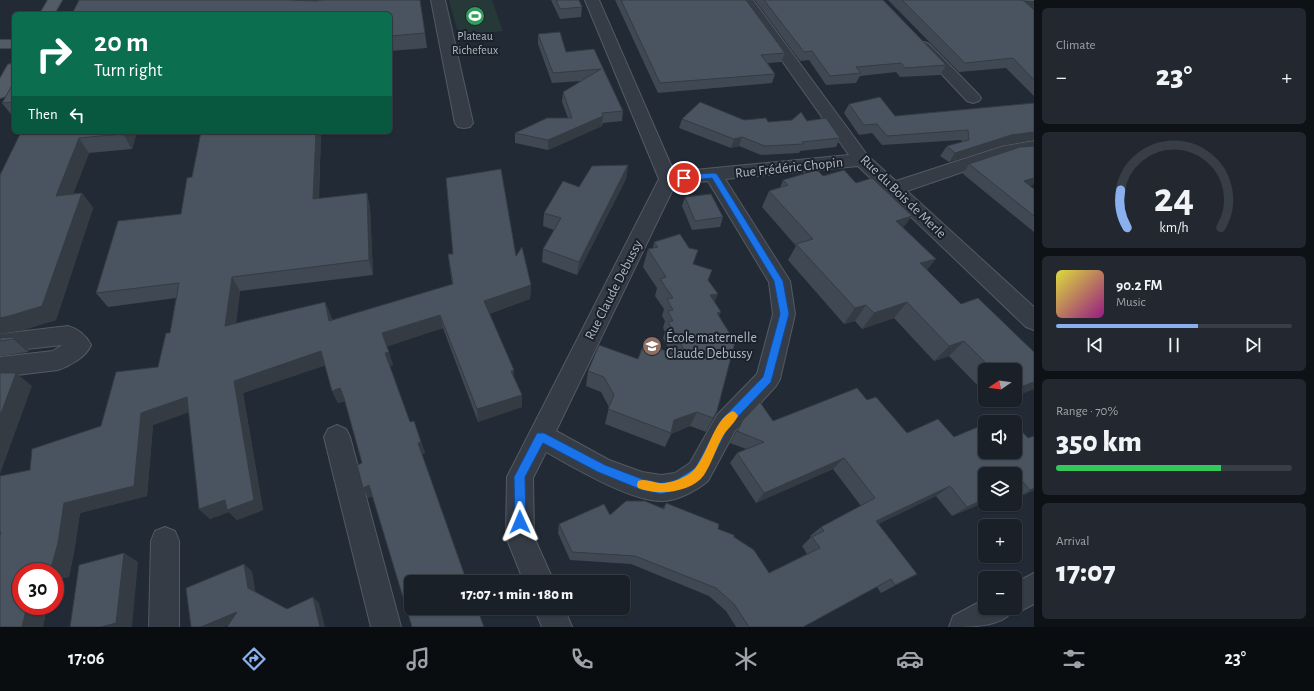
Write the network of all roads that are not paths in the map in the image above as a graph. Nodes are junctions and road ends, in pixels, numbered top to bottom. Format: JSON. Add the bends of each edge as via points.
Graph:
{"nodes":[{"id":1,"x":55,"y":0,"type":"edge"},
{"id":2,"x":438,"y":0,"type":"edge"},
{"id":3,"x":592,"y":0,"type":"edge"},
{"id":4,"x":746,"y":0,"type":"edge"},
{"id":5,"x":1021,"y":0,"type":"edge"},
{"id":6,"x":1034,"y":6,"type":"edge"},
{"id":7,"x":47,"y":12,"type":"edge"},
{"id":8,"x":915,"y":38,"type":"edge"},
{"id":9,"x":0,"y":44,"type":"edge"},
{"id":10,"x":12,"y":44,"type":"edge"},
{"id":11,"x":12,"y":72,"type":"edge"},
{"id":12,"x":0,"y":93,"type":"edge"},
{"id":13,"x":973,"y":98,"type":"dead end"},
{"id":14,"x":464,"y":123,"type":"dead end"},
{"id":15,"x":1034,"y":147,"type":"edge"},
{"id":16,"x":862,"y":160,"type":"junction"},
{"id":17,"x":714,"y":176,"type":"junction"},
{"id":18,"x":668,"y":179,"type":"junction"},
{"id":19,"x":892,"y":189,"type":"junction"},
{"id":20,"x":1034,"y":321,"type":"edge"},
{"id":21,"x":0,"y":343,"type":"edge"},
{"id":22,"x":0,"y":367,"type":"edge"},
{"id":23,"x":540,"y":436,"type":"junction"},
{"id":24,"x":337,"y":437,"type":"dead end"},
{"id":25,"x":165,"y":541,"type":"dead end"},
{"id":26,"x":536,"y":575,"type":"edge"},
{"id":27,"x":1034,"y":588,"type":"edge"},
{"id":28,"x":1022,"y":595,"type":"edge"},
{"id":29,"x":552,"y":615,"type":"edge"},
{"id":30,"x":985,"y":615,"type":"edge"},
{"id":31,"x":164,"y":627,"type":"edge"},
{"id":32,"x":386,"y":627,"type":"edge"},
{"id":33,"x":557,"y":627,"type":"edge"},
{"id":34,"x":964,"y":627,"type":"edge"}],
"edges":[{"from":1,"to":7,"type":"main road"},
{"from":2,"to":14,"type":"street"},
{"from":3,"to":18,"type":"street"},
{"from":4,"to":16,"type":"street","name":"Rue du Bois de Merle"},
{"from":5,"to":6,"type":"street"},
{"from":8,"to":13,"type":"street"},
{"from":9,"to":10,"type":"main road"},
{"from":11,"to":12,"type":"main road"},
{"from":15,"to":19,"type":"street","via":[[1010,150]]},
{"from":16,"to":17,"type":"street","name":"Rue Frédéric Chopin"},
{"from":16,"to":19,"type":"street","name":"Rue du Bois de Merle"},
{"from":17,"to":18,"type":"street","name":"Rue Frédéric Chopin"},
{"from":17,"to":23,"type":"street","via":[[779,281],[784,314],[768,379],[726,423],[699,472],[677,485],[661,488],[642,485],[601,469]]},
{"from":18,"to":23,"type":"street","name":"Rue Claude Debussy"},
{"from":19,"to":20,"type":"street","name":"Rue du Bois de Merle"},
{"from":21,"to":22,"type":"street","via":[[68,335],[80,345],[58,360]]},
{"from":23,"to":26,"type":"street","name":"Rue Claude Debussy","via":[[520,477],[520,536]]},
{"from":24,"to":32,"type":"street"},
{"from":25,"to":31,"type":"street"},
{"from":27,"to":28,"type":"street"},
{"from":29,"to":33,"type":"street"},
{"from":30,"to":34,"type":"street"}]}
